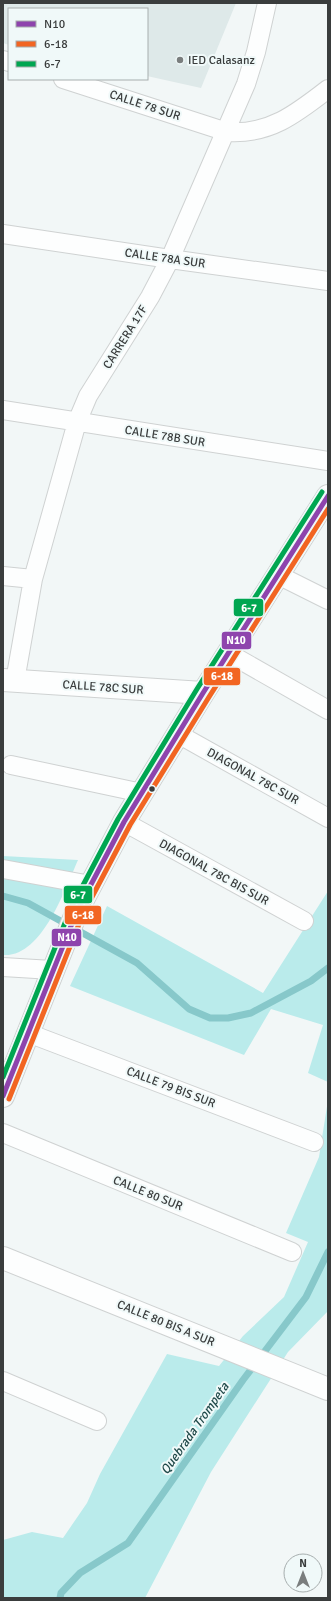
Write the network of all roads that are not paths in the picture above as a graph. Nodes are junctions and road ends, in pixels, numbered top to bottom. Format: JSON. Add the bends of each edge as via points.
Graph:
{"nodes":[{"id":1,"x":267,"y":3,"type":"edge"},
{"id":2,"x":66,"y":80,"type":"edge"},
{"id":3,"x":328,"y":89,"type":"edge"},
{"id":4,"x":227,"y":132,"type":"junction"},
{"id":5,"x":3,"y":234,"type":"edge"},
{"id":6,"x":170,"y":260,"type":"junction"},
{"id":7,"x":328,"y":281,"type":"edge"},
{"id":8,"x":3,"y":410,"type":"edge"},
{"id":9,"x":77,"y":422,"type":"junction"},
{"id":10,"x":328,"y":461,"type":"edge"},
{"id":11,"x":328,"y":496,"type":"edge"},
{"id":12,"x":278,"y":575,"type":"junction"},
{"id":13,"x":3,"y":576,"type":"edge"},
{"id":14,"x":33,"y":579,"type":"junction"},
{"id":15,"x":328,"y":600,"type":"edge"},
{"id":16,"x":228,"y":653,"type":"junction"},
{"id":17,"x":9,"y":681,"type":"edge"},
{"id":18,"x":203,"y":693,"type":"junction"},
{"id":19,"x":328,"y":710,"type":"edge"},
{"id":20,"x":178,"y":734,"type":"junction"},
{"id":21,"x":12,"y":765,"type":"dead end"},
{"id":22,"x":142,"y":793,"type":"junction"},
{"id":23,"x":328,"y":818,"type":"edge"},
{"id":24,"x":124,"y":822,"type":"junction"},
{"id":25,"x":3,"y":869,"type":"edge"},
{"id":26,"x":91,"y":885,"type":"junction"},
{"id":27,"x":304,"y":921,"type":"dead end"},
{"id":28,"x":3,"y":967,"type":"edge"},
{"id":29,"x":52,"y":970,"type":"junction"},
{"id":30,"x":28,"y":1033,"type":"junction"},
{"id":31,"x":3,"y":1096,"type":"edge"},
{"id":32,"x":3,"y":1133,"type":"edge"},
{"id":33,"x":314,"y":1142,"type":"dead end"},
{"id":34,"x":292,"y":1252,"type":"dead end"},
{"id":35,"x":3,"y":1258,"type":"edge"},
{"id":36,"x":3,"y":1381,"type":"edge"},
{"id":37,"x":328,"y":1389,"type":"edge"},
{"id":38,"x":97,"y":1421,"type":"dead end"}],
"edges":[{"from":1,"to":4,"type":"street","name":"CARRERA 17F","via":[[256,52]]},
{"from":2,"to":4,"type":"street","name":"CALLE 78 SUR"},
{"from":3,"to":4,"type":"street","name":"CALLE 78 SUR","via":[[269,128],[253,132]]},
{"from":4,"to":6,"type":"street","name":"CARRERA 17F"},
{"from":5,"to":6,"type":"street","name":"CALLE 78A SUR"},
{"from":6,"to":7,"type":"street","name":"CALLE 78A SUR"},
{"from":6,"to":9,"type":"street","name":"CARRERA 17F","via":[[88,396]]},
{"from":8,"to":9,"type":"street","name":"CALLE 78B SUR"},
{"from":9,"to":10,"type":"street","name":"CALLE 78B SUR"},
{"from":9,"to":14,"type":"street","name":"CARRERA 17F"},
{"from":11,"to":12,"type":"street"},
{"from":12,"to":15,"type":"street"},
{"from":12,"to":16,"type":"street"},
{"from":13,"to":14,"type":"street"},
{"from":14,"to":17,"type":"street","name":"CARRERA 17F"},
{"from":16,"to":18,"type":"street"},
{"from":16,"to":19,"type":"street"},
{"from":17,"to":18,"type":"street","name":"CALLE 78C SUR"},
{"from":18,"to":20,"type":"street"},
{"from":20,"to":22,"type":"street"},
{"from":20,"to":23,"type":"street","name":"DIAGONAL 78C SUR"},
{"from":21,"to":22,"type":"street"},
{"from":22,"to":24,"type":"street"},
{"from":24,"to":26,"type":"street"},
{"from":24,"to":27,"type":"street","name":"DIAGONAL 78C BIS SUR"},
{"from":25,"to":26,"type":"street"},
{"from":26,"to":29,"type":"street"},
{"from":28,"to":29,"type":"street"},
{"from":29,"to":30,"type":"street"},
{"from":30,"to":31,"type":"street"},
{"from":30,"to":33,"type":"street","name":"CALLE 79 BIS SUR"},
{"from":32,"to":34,"type":"street","name":"CALLE 80 SUR"},
{"from":35,"to":37,"type":"street","name":"CALLE 80 BIS A SUR"},
{"from":36,"to":38,"type":"street"}]}
